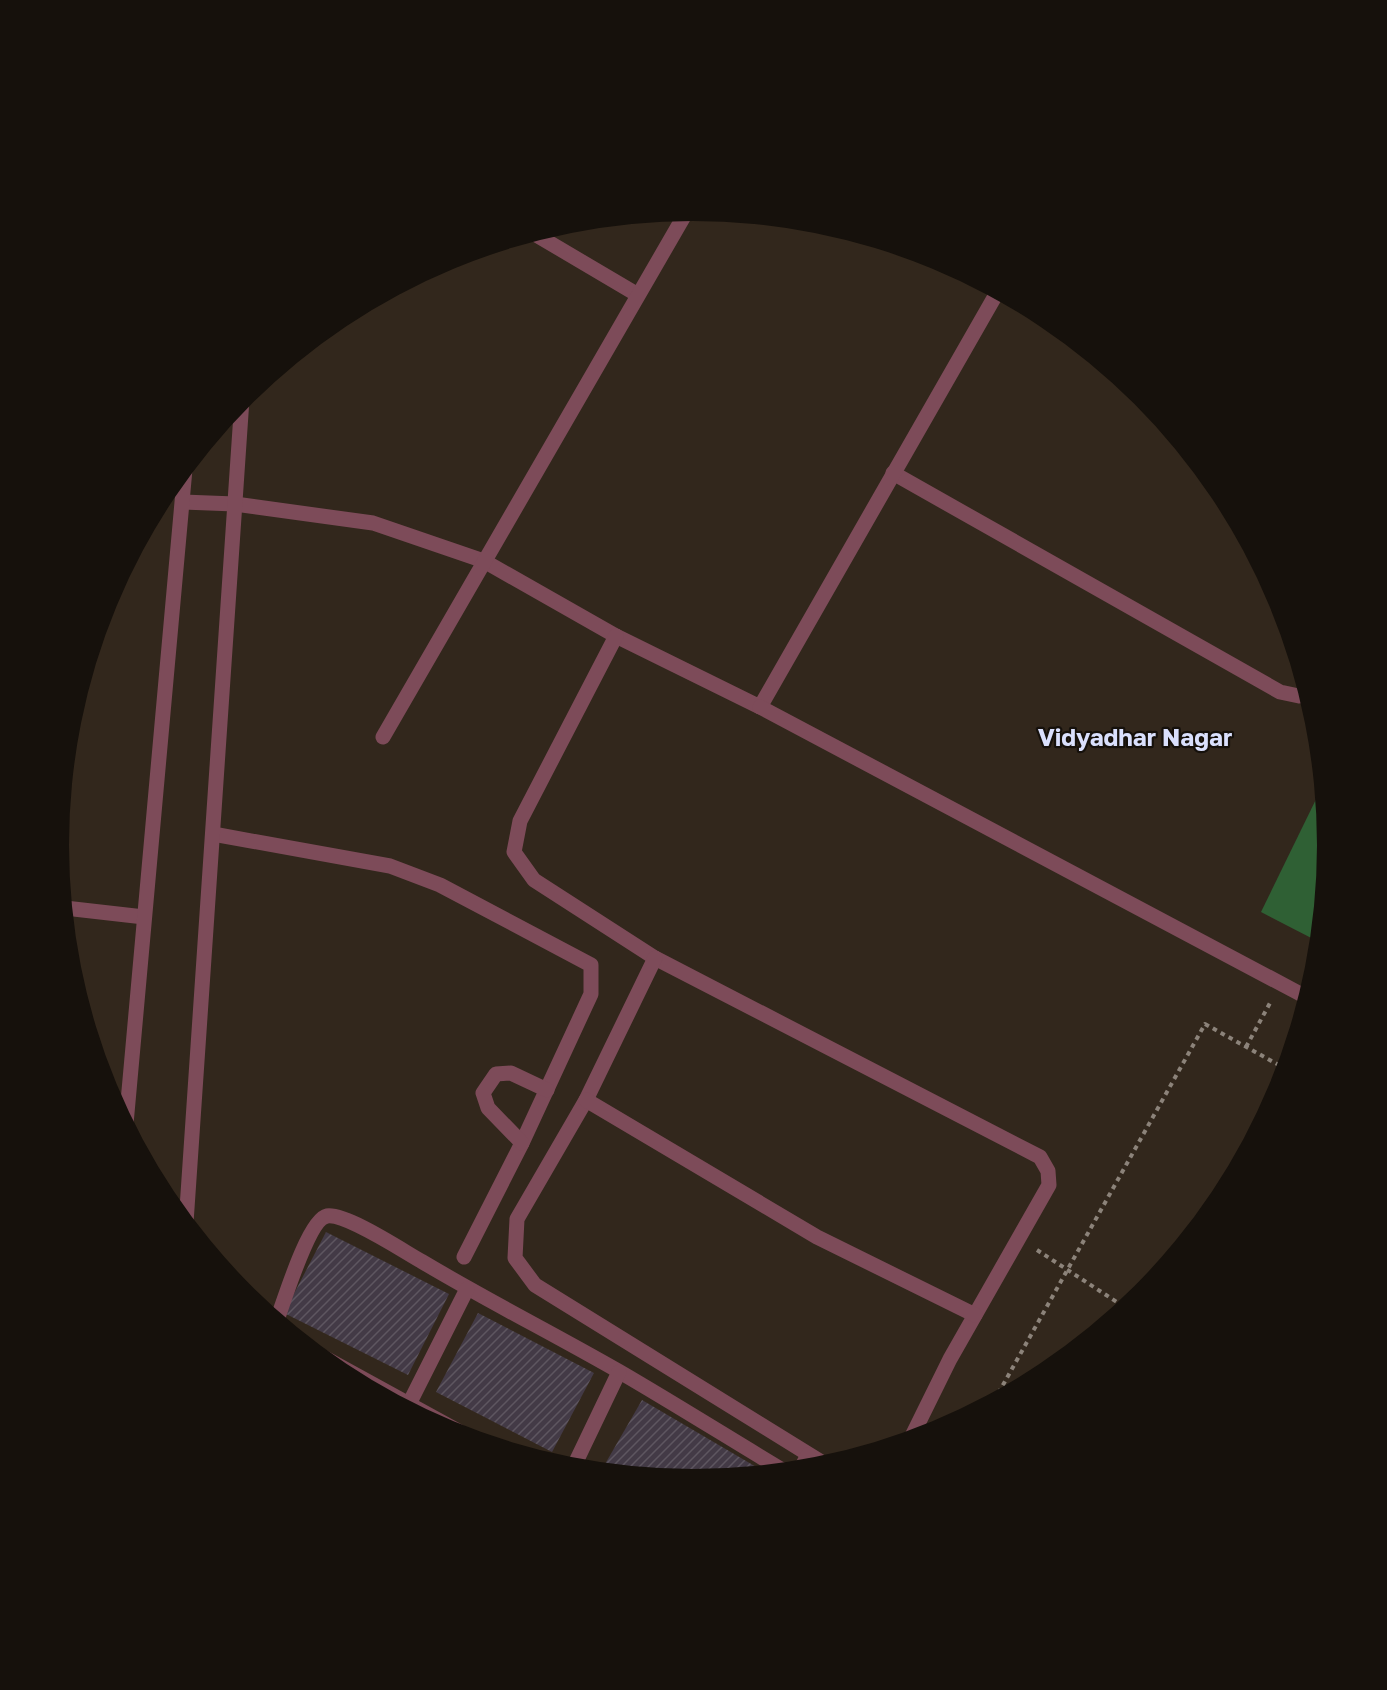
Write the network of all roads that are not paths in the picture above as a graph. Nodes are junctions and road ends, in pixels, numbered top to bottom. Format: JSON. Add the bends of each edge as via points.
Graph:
{"nodes":[{"id":1,"x":681,"y":221,"type":"edge"},
{"id":2,"x":543,"y":239,"type":"edge"},
{"id":3,"x":638,"y":295,"type":"junction"},
{"id":4,"x":994,"y":298,"type":"edge"},
{"id":5,"x":241,"y":415,"type":"edge"},
{"id":6,"x":893,"y":473,"type":"junction"},
{"id":7,"x":184,"y":484,"type":"edge"},
{"id":8,"x":183,"y":502,"type":"junction"},
{"id":9,"x":235,"y":504,"type":"junction"},
{"id":10,"x":484,"y":561,"type":"junction"},
{"id":11,"x":616,"y":636,"type":"junction"},
{"id":12,"x":1300,"y":695,"type":"edge"},
{"id":13,"x":760,"y":707,"type":"junction"},
{"id":14,"x":383,"y":737,"type":"dead end"},
{"id":15,"x":213,"y":834,"type":"junction"},
{"id":16,"x":72,"y":909,"type":"edge"},
{"id":17,"x":144,"y":917,"type":"junction"},
{"id":18,"x":655,"y":958,"type":"junction"},
{"id":19,"x":1300,"y":994,"type":"edge"},
{"id":20,"x":547,"y":1090,"type":"junction"},
{"id":21,"x":586,"y":1100,"type":"junction"},
{"id":22,"x":127,"y":1108,"type":"edge"},
{"id":23,"x":522,"y":1143,"type":"junction"},
{"id":24,"x":187,"y":1210,"type":"edge"},
{"id":25,"x":464,"y":1257,"type":"dead end"},
{"id":26,"x":467,"y":1289,"type":"junction"},
{"id":27,"x":280,"y":1313,"type":"edge"},
{"id":28,"x":975,"y":1315,"type":"junction"},
{"id":29,"x":619,"y":1372,"type":"junction"},
{"id":30,"x":410,"y":1401,"type":"edge"},
{"id":31,"x":916,"y":1428,"type":"edge"},
{"id":32,"x":808,"y":1455,"type":"junction"},
{"id":33,"x":814,"y":1458,"type":"edge"},
{"id":34,"x":577,"y":1459,"type":"edge"},
{"id":35,"x":806,"y":1459,"type":"edge"},
{"id":36,"x":773,"y":1464,"type":"edge"}],
"edges":[{"from":1,"to":3,"type":"street"},
{"from":2,"to":3,"type":"street"},
{"from":3,"to":10,"type":"street"},
{"from":4,"to":6,"type":"street"},
{"from":5,"to":9,"type":"street"},
{"from":6,"to":12,"type":"street","via":[[1280,692]]},
{"from":6,"to":13,"type":"street"},
{"from":7,"to":8,"type":"street"},
{"from":8,"to":9,"type":"street"},
{"from":8,"to":17,"type":"street"},
{"from":9,"to":10,"type":"street","via":[[373,523]]},
{"from":9,"to":15,"type":"street"},
{"from":10,"to":11,"type":"street"},
{"from":10,"to":14,"type":"street"},
{"from":11,"to":13,"type":"street"},
{"from":11,"to":18,"type":"street","via":[[520,821],[514,852],[534,880]]},
{"from":13,"to":19,"type":"street"},
{"from":15,"to":20,"type":"street","via":[[390,866],[440,885],[591,965],[591,994]]},
{"from":15,"to":24,"type":"street"},
{"from":16,"to":17,"type":"street"},
{"from":17,"to":22,"type":"street"},
{"from":18,"to":21,"type":"street"},
{"from":18,"to":28,"type":"street","via":[[1040,1157],[1048,1171],[1049,1185]]},
{"from":20,"to":23,"type":"street"},
{"from":20,"to":23,"type":"street","via":[[511,1073],[496,1074],[483,1093],[488,1108]]},
{"from":21,"to":28,"type":"street","via":[[817,1237]]},
{"from":21,"to":32,"type":"street","via":[[517,1219],[515,1258],[535,1285]]},
{"from":23,"to":25,"type":"street"},
{"from":26,"to":27,"type":"street","via":[[374,1234],[341,1217],[327,1216],[318,1221],[307,1240]]},
{"from":26,"to":29,"type":"street"},
{"from":26,"to":30,"type":"street"},
{"from":28,"to":31,"type":"street"},
{"from":29,"to":34,"type":"street"},
{"from":29,"to":36,"type":"street"},
{"from":32,"to":33,"type":"street"},
{"from":32,"to":35,"type":"street"}]}
